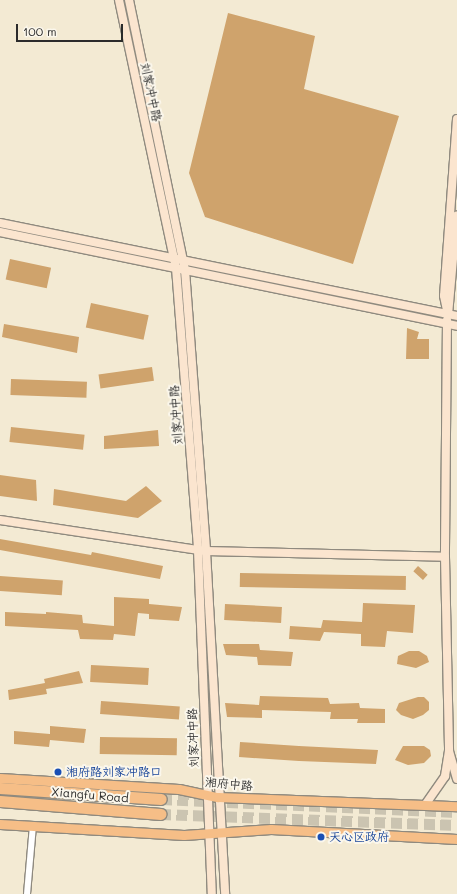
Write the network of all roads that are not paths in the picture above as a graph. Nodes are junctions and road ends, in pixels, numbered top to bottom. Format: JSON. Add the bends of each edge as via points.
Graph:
{"nodes":[{"id":1,"x":119,"y":0,"type":"edge"},
{"id":2,"x":129,"y":0,"type":"edge"},
{"id":3,"x":457,"y":118,"type":"edge"},
{"id":4,"x":457,"y":215,"type":"edge"},
{"id":5,"x":0,"y":223,"type":"edge"},
{"id":6,"x":0,"y":232,"type":"edge"},
{"id":7,"x":174,"y":259,"type":"junction"},
{"id":8,"x":183,"y":259,"type":"junction"},
{"id":9,"x":176,"y":268,"type":"junction"},
{"id":10,"x":185,"y":270,"type":"junction"},
{"id":11,"x":448,"y":315,"type":"junction"},
{"id":12,"x":457,"y":316,"type":"edge"},
{"id":13,"x":446,"y":324,"type":"junction"},
{"id":14,"x":457,"y":326,"type":"edge"},
{"id":15,"x":0,"y":520,"type":"edge"},
{"id":16,"x":202,"y":551,"type":"junction"},
{"id":17,"x":445,"y":557,"type":"junction"},
{"id":18,"x":449,"y":751,"type":"junction"},
{"id":19,"x":0,"y":778,"type":"edge"},
{"id":20,"x":457,"y":779,"type":"edge"},
{"id":21,"x":0,"y":788,"type":"edge"},
{"id":22,"x":207,"y":795,"type":"junction"},
{"id":23,"x":218,"y":797,"type":"junction"},
{"id":24,"x":161,"y":799,"type":"tunnel mouth"},
{"id":25,"x":0,"y":801,"type":"edge"},
{"id":26,"x":425,"y":805,"type":"junction"},
{"id":27,"x":457,"y":806,"type":"edge"},
{"id":28,"x":160,"y":814,"type":"tunnel mouth"},
{"id":29,"x":0,"y":824,"type":"edge"},
{"id":30,"x":33,"y":825,"type":"junction"},
{"id":31,"x":221,"y":832,"type":"junction"},
{"id":32,"x":208,"y":834,"type":"junction"},
{"id":33,"x":457,"y":838,"type":"edge"},
{"id":34,"x":27,"y":894,"type":"edge"},
{"id":35,"x":212,"y":894,"type":"edge"},
{"id":36,"x":225,"y":894,"type":"edge"}],
"edges":[{"from":1,"to":7,"type":"main road","name":"刘家冲中路"},
{"from":2,"to":8,"type":"main road","name":"刘家冲中路"},
{"from":3,"to":11,"type":"main road","via":[[444,296]]},
{"from":4,"to":11,"type":"main road"},
{"from":5,"to":7,"type":"main road"},
{"from":6,"to":9,"type":"main road"},
{"from":7,"to":8,"type":"main road"},
{"from":7,"to":9,"type":"main road","name":"刘家冲中路"},
{"from":8,"to":10,"type":"main road","name":"刘家冲中路"},
{"from":8,"to":11,"type":"main road"},
{"from":9,"to":10,"type":"main road"},
{"from":9,"to":16,"type":"main road","name":"刘家冲中路"},
{"from":10,"to":13,"type":"main road"},
{"from":10,"to":16,"type":"main road","name":"刘家冲中路"},
{"from":11,"to":12,"type":"main road"},
{"from":11,"to":13,"type":"main road"},
{"from":13,"to":14,"type":"main road"},
{"from":13,"to":17,"type":"main road"},
{"from":15,"to":16,"type":"main road"},
{"from":16,"to":17,"type":"main road"},
{"from":16,"to":22,"type":"main road","name":"刘家冲中路"},
{"from":16,"to":23,"type":"main road","name":"刘家冲中路"},
{"from":17,"to":18,"type":"main road"},
{"from":18,"to":20,"type":"main road"},
{"from":18,"to":26,"type":"main road","via":[[446,776]]},
{"from":19,"to":22,"type":"main road","name":"湘府中路","via":[[180,789]]},
{"from":21,"to":24,"type":"highway","name":"Xiangfu Road"},
{"from":22,"to":23,"type":"main road","name":"湘府中路"},
{"from":22,"to":32,"type":"main road","name":"刘家冲中路"},
{"from":23,"to":26,"type":"main road","name":"湘府中路"},
{"from":23,"to":31,"type":"main road","name":"刘家冲中路"},
{"from":25,"to":28,"type":"highway","name":"Xiangfu Road"},
{"from":26,"to":27,"type":"main road","name":"湘府中路"},
{"from":29,"to":30,"type":"main road"},
{"from":30,"to":32,"type":"main road","via":[[184,835]]},
{"from":30,"to":34,"type":"street"},
{"from":31,"to":32,"type":"main road"},
{"from":31,"to":33,"type":"main road","via":[[271,829]]},
{"from":31,"to":36,"type":"main road","name":"刘家冲中路"},
{"from":32,"to":35,"type":"main road","name":"刘家冲中路"}]}
